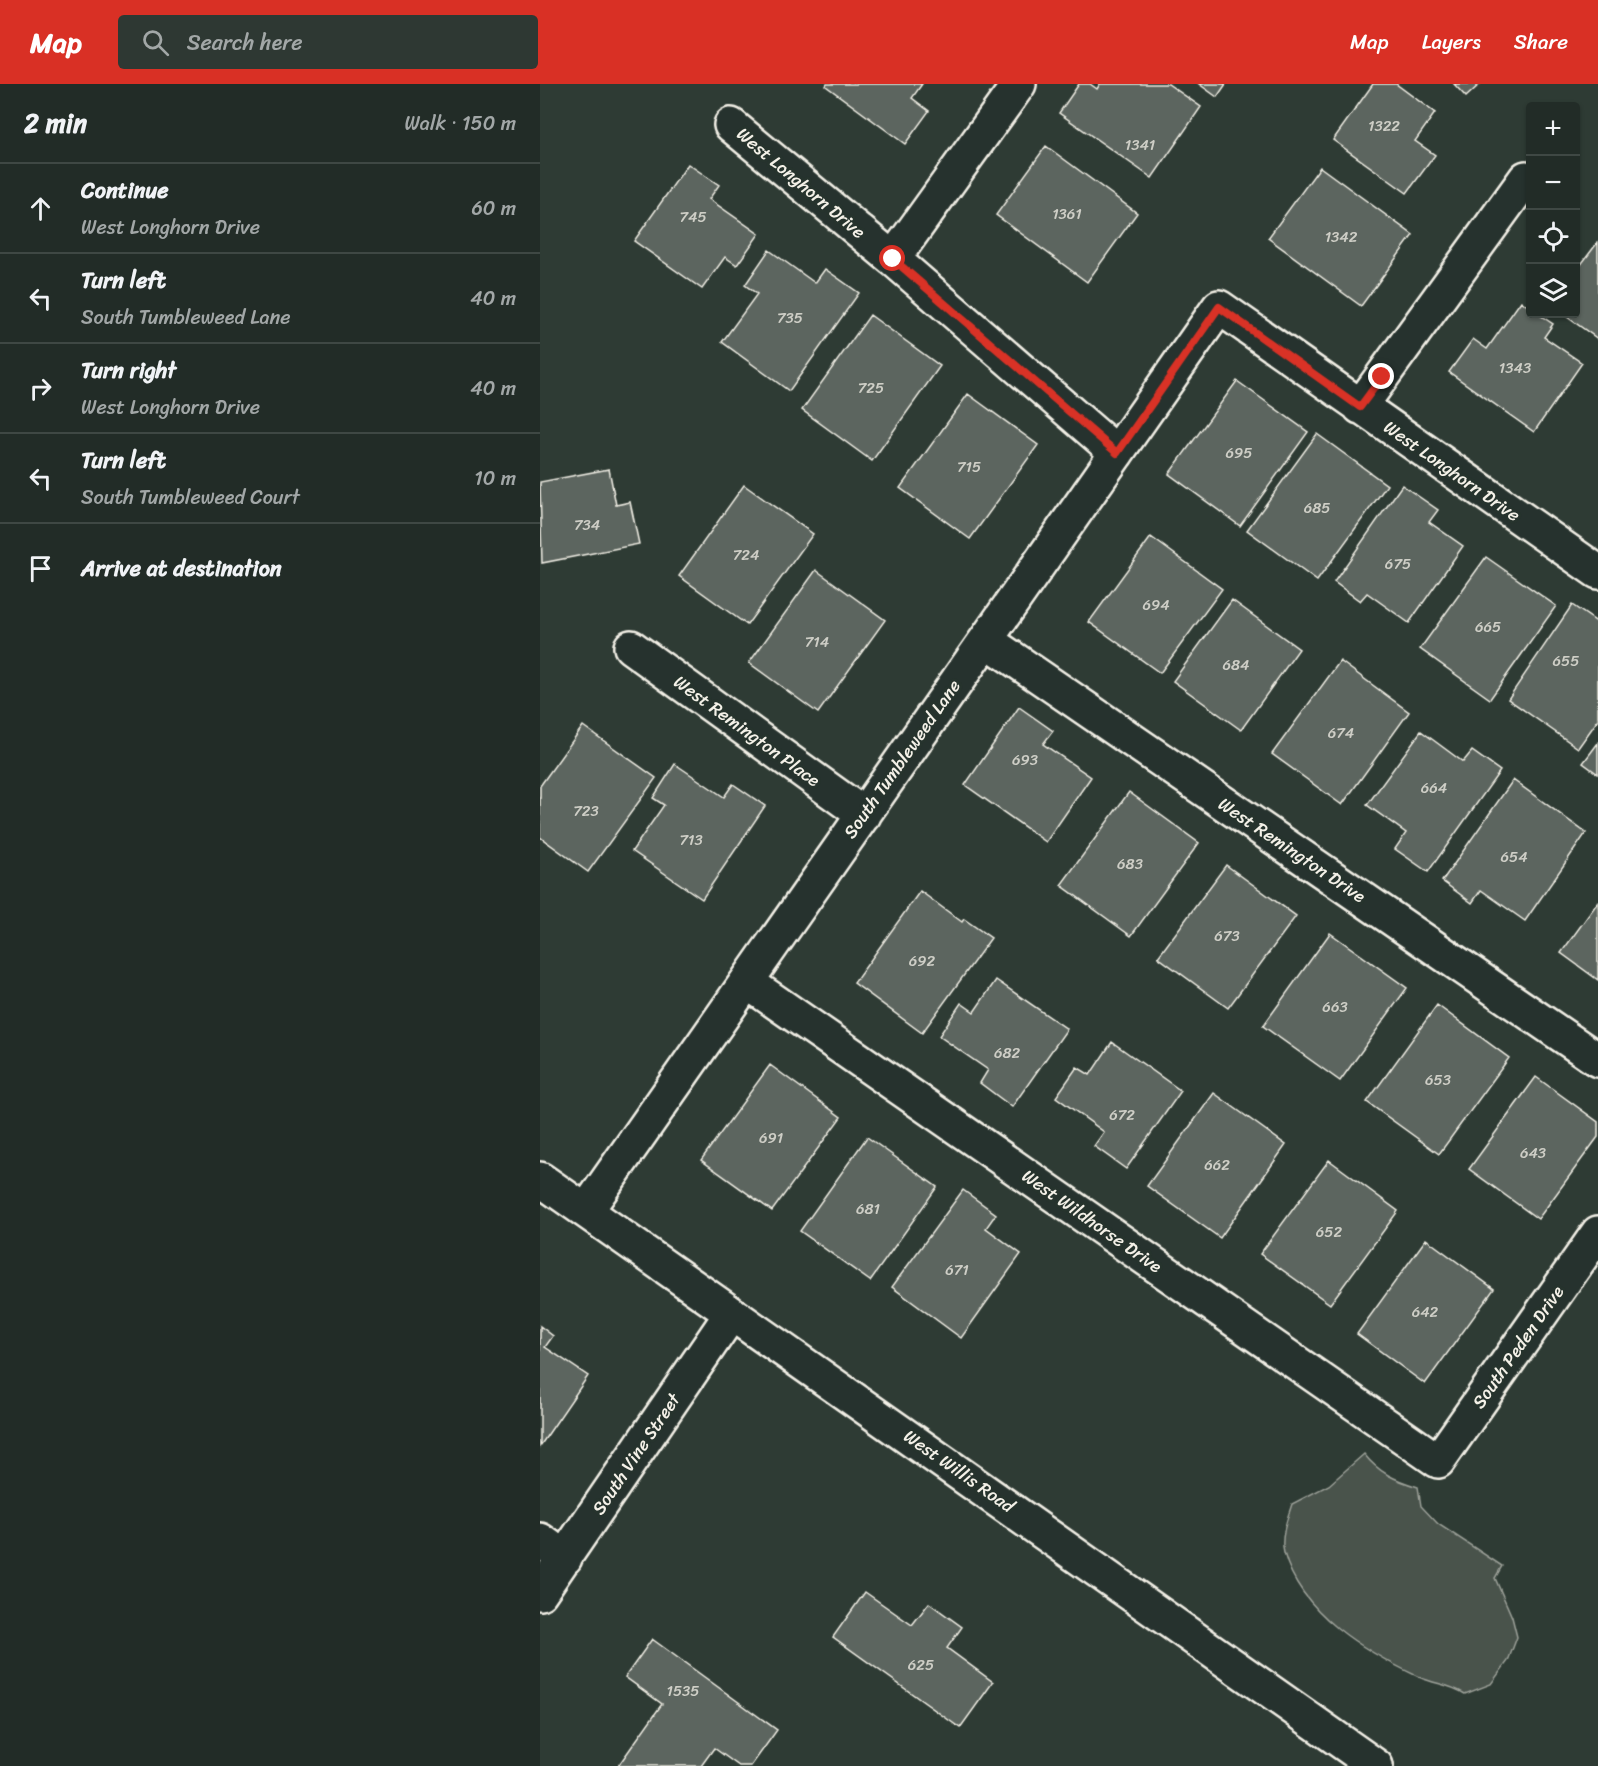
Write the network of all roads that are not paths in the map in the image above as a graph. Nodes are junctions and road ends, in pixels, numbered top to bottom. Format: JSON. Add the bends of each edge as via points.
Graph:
{"nodes":[{"id":1,"x":1019,"y":84,"type":"edge"},
{"id":2,"x":731,"y":125,"type":"dead end"},
{"id":3,"x":1526,"y":178,"type":"dead end"},
{"id":4,"x":893,"y":259,"type":"junction"},
{"id":5,"x":1219,"y":307,"type":"joint"},
{"id":6,"x":1360,"y":407,"type":"junction"},
{"id":7,"x":1117,"y":453,"type":"junction"},
{"id":8,"x":1598,"y":572,"type":"edge"},
{"id":9,"x":986,"y":640,"type":"junction"},
{"id":10,"x":631,"y":647,"type":"dead end"},
{"id":11,"x":864,"y":815,"type":"junction"},
{"id":12,"x":747,"y":982,"type":"junction"},
{"id":13,"x":1598,"y":1060,"type":"edge"},
{"id":14,"x":540,"y":1179,"type":"edge"},
{"id":15,"x":586,"y":1211,"type":"junction"},
{"id":16,"x":1598,"y":1233,"type":"edge"},
{"id":17,"x":731,"y":1314,"type":"junction"},
{"id":18,"x":1438,"y":1461,"type":"joint"},
{"id":19,"x":552,"y":1549,"type":"edge"},
{"id":20,"x":540,"y":1593,"type":"edge"},
{"id":21,"x":1376,"y":1766,"type":"edge"}],
"edges":[{"from":1,"to":4,"type":"street"},
{"from":2,"to":4,"type":"street","name":"West Longhorn Drive"},
{"from":3,"to":6,"type":"street"},
{"from":4,"to":7,"type":"street","name":"West Longhorn Drive"},
{"from":5,"to":6,"type":"street","name":"West Longhorn Drive"},
{"from":5,"to":7,"type":"street","name":"South Tumbleweed Lane"},
{"from":6,"to":8,"type":"street","name":"West Longhorn Drive"},
{"from":7,"to":9,"type":"street","name":"South Tumbleweed Lane"},
{"from":9,"to":11,"type":"street","name":"South Tumbleweed Lane"},
{"from":9,"to":13,"type":"street","name":"West Remington Drive"},
{"from":10,"to":11,"type":"street","name":"West Remington Place"},
{"from":11,"to":12,"type":"street","name":"South Tumbleweed Lane"},
{"from":12,"to":15,"type":"street","name":"South Tumbleweed Lane"},
{"from":12,"to":18,"type":"street","name":"West Wildhorse Drive"},
{"from":14,"to":15,"type":"street","name":"West Willis Road"},
{"from":15,"to":17,"type":"street","name":"West Willis Road"},
{"from":16,"to":18,"type":"street","name":"South Peden Drive"},
{"from":17,"to":19,"type":"street","name":"South Vine Street"},
{"from":17,"to":21,"type":"street","name":"West Willis Road"},
{"from":19,"to":20,"type":"street","name":"South Vine Street"}]}
